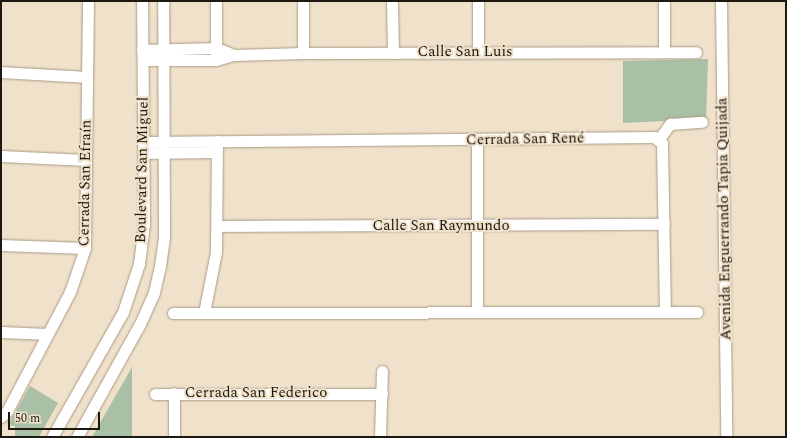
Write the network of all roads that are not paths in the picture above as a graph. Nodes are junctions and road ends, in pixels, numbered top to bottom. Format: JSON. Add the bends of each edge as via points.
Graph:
{"nodes":[{"id":1,"x":88,"y":1,"type":"edge"},
{"id":2,"x":142,"y":1,"type":"edge"},
{"id":3,"x":163,"y":1,"type":"edge"},
{"id":4,"x":216,"y":1,"type":"edge"},
{"id":5,"x":303,"y":1,"type":"edge"},
{"id":6,"x":392,"y":1,"type":"edge"},
{"id":7,"x":478,"y":1,"type":"edge"},
{"id":8,"x":664,"y":1,"type":"edge"},
{"id":9,"x":721,"y":1,"type":"edge"},
{"id":10,"x":216,"y":48,"type":"junction"},
{"id":11,"x":478,"y":52,"type":"junction"},
{"id":12,"x":664,"y":52,"type":"junction"},
{"id":13,"x":696,"y":52,"type":"dead end"},
{"id":14,"x":303,"y":53,"type":"junction"},
{"id":15,"x":393,"y":53,"type":"junction"},
{"id":16,"x":163,"y":54,"type":"junction"},
{"id":17,"x":143,"y":55,"type":"junction"},
{"id":18,"x":234,"y":55,"type":"junction"},
{"id":19,"x":216,"y":60,"type":"junction"},
{"id":20,"x":1,"y":72,"type":"edge"},
{"id":21,"x":87,"y":78,"type":"junction"},
{"id":22,"x":702,"y":122,"type":"dead end"},
{"id":23,"x":659,"y":139,"type":"junction"},
{"id":24,"x":477,"y":140,"type":"junction"},
{"id":25,"x":217,"y":141,"type":"junction"},
{"id":26,"x":143,"y":147,"type":"junction"},
{"id":27,"x":164,"y":147,"type":"junction"},
{"id":28,"x":217,"y":152,"type":"junction"},
{"id":29,"x":1,"y":156,"type":"edge"},
{"id":30,"x":86,"y":160,"type":"junction"},
{"id":31,"x":664,"y":224,"type":"junction"},
{"id":32,"x":217,"y":226,"type":"junction"},
{"id":33,"x":477,"y":226,"type":"junction"},
{"id":34,"x":1,"y":245,"type":"edge"},
{"id":35,"x":85,"y":248,"type":"junction"},
{"id":36,"x":665,"y":311,"type":"junction"},
{"id":37,"x":476,"y":312,"type":"junction"},
{"id":38,"x":697,"y":312,"type":"dead end"},
{"id":39,"x":173,"y":313,"type":"dead end"},
{"id":40,"x":204,"y":313,"type":"junction"},
{"id":41,"x":1,"y":332,"type":"edge"},
{"id":42,"x":47,"y":334,"type":"junction"},
{"id":43,"x":382,"y":371,"type":"dead end"},
{"id":44,"x":174,"y":393,"type":"junction"},
{"id":45,"x":155,"y":394,"type":"dead end"},
{"id":46,"x":382,"y":394,"type":"junction"},
{"id":47,"x":1,"y":417,"type":"edge"},
{"id":48,"x":52,"y":437,"type":"edge"},
{"id":49,"x":77,"y":437,"type":"edge"},
{"id":50,"x":174,"y":437,"type":"edge"},
{"id":51,"x":380,"y":437,"type":"edge"},
{"id":52,"x":726,"y":437,"type":"edge"}],
"edges":[{"from":1,"to":21,"type":"street","name":"Cerrada San Efraín"},
{"from":2,"to":17,"type":"street","name":"Boulevard San Miguel"},
{"from":3,"to":16,"type":"street","name":"Boulevard San Miguel"},
{"from":4,"to":10,"type":"street"},
{"from":5,"to":14,"type":"street"},
{"from":6,"to":15,"type":"street"},
{"from":7,"to":11,"type":"street"},
{"from":8,"to":12,"type":"street"},
{"from":9,"to":52,"type":"street","name":"Avenida Enguerrando Tapia Quijada"},
{"from":10,"to":16,"type":"street","name":"Calle San Luis"},
{"from":10,"to":18,"type":"street","name":"Calle San Luis"},
{"from":10,"to":19,"type":"street"},
{"from":11,"to":12,"type":"street","name":"Calle San Luis"},
{"from":11,"to":15,"type":"street","name":"Calle San Luis"},
{"from":12,"to":13,"type":"street","name":"Calle San Luis"},
{"from":14,"to":15,"type":"street","name":"Calle San Luis"},
{"from":14,"to":18,"type":"street","name":"Calle San Luis"},
{"from":16,"to":17,"type":"street","name":"Calle San Luis"},
{"from":16,"to":19,"type":"street","name":"Calle San Luis"},
{"from":16,"to":27,"type":"street","name":"Boulevard San Miguel"},
{"from":17,"to":26,"type":"street","name":"Boulevard San Miguel"},
{"from":18,"to":19,"type":"street","name":"Calle San Luis"},
{"from":20,"to":21,"type":"street"},
{"from":21,"to":30,"type":"street","name":"Cerrada San Efraín"},
{"from":22,"to":23,"type":"street","via":[[670,124]]},
{"from":23,"to":24,"type":"street","name":"Cerrada San René","via":[[654,137]]},
{"from":23,"to":31,"type":"street","via":[[662,143]]},
{"from":24,"to":25,"type":"street","name":"Cerrada San René"},
{"from":24,"to":33,"type":"street"},
{"from":25,"to":27,"type":"street","name":"Cerrada San René"},
{"from":25,"to":28,"type":"street"},
{"from":26,"to":27,"type":"street","name":"Cerrada San René"},
{"from":26,"to":48,"type":"street","name":"Boulevard San Miguel","via":[[144,224],[139,264],[132,290],[123,312]]},
{"from":27,"to":28,"type":"street","name":"Cerrada San René"},
{"from":27,"to":49,"type":"street","name":"Boulevard San Miguel","via":[[164,237],[154,292],[140,324]]},
{"from":28,"to":32,"type":"street"},
{"from":29,"to":30,"type":"street"},
{"from":30,"to":35,"type":"street","name":"Cerrada San Efraín"},
{"from":31,"to":33,"type":"street","name":"Calle San Raymundo"},
{"from":31,"to":36,"type":"street"},
{"from":32,"to":33,"type":"street","name":"Calle San Raymundo"},
{"from":32,"to":40,"type":"street","via":[[215,268]]},
{"from":33,"to":37,"type":"street"},
{"from":34,"to":35,"type":"street"},
{"from":35,"to":42,"type":"street","name":"Cerrada San Efraín","via":[[70,292]]},
{"from":36,"to":37,"type":"street"},
{"from":36,"to":38,"type":"street"},
{"from":37,"to":40,"type":"street"},
{"from":39,"to":40,"type":"street"},
{"from":41,"to":42,"type":"street"},
{"from":42,"to":47,"type":"street","name":"Cerrada San Efraín","via":[[7,411]]},
{"from":43,"to":46,"type":"street"},
{"from":44,"to":45,"type":"street"},
{"from":44,"to":46,"type":"street","name":"Cerrada San Federico"},
{"from":44,"to":50,"type":"street","name":"Cerrada San Federico"},
{"from":46,"to":51,"type":"street"}]}
